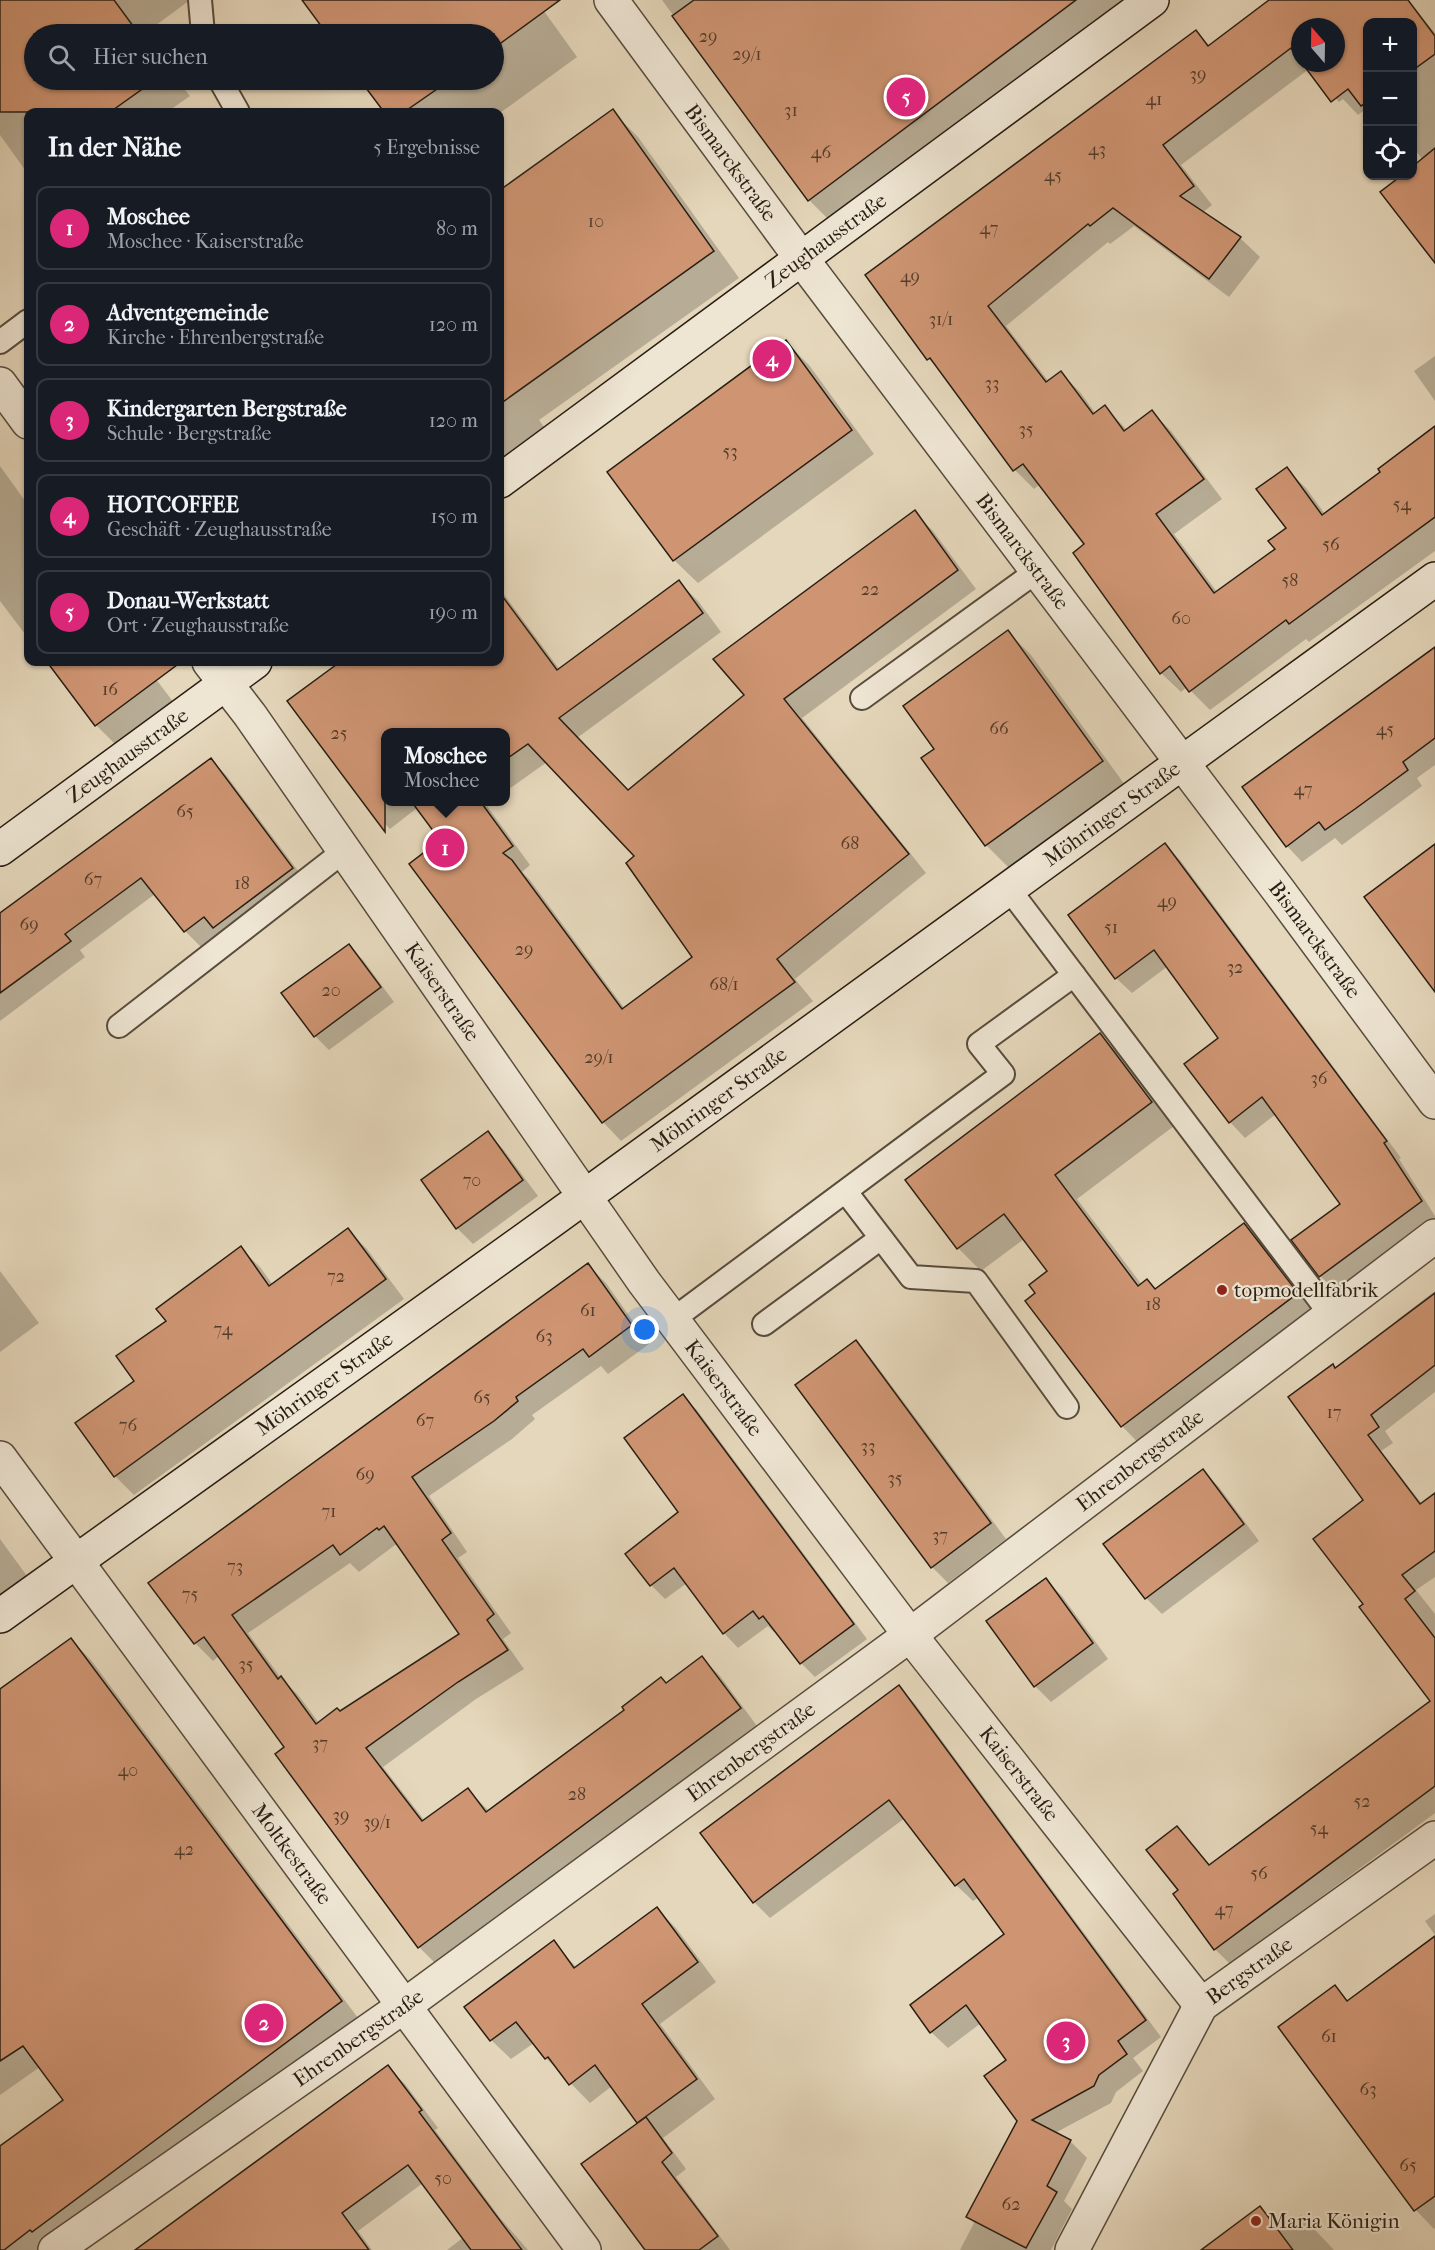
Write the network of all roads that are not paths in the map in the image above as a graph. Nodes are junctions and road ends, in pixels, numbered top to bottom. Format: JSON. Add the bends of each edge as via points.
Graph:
{"nodes":[{"id":1,"x":200,"y":0,"type":"edge"},
{"id":2,"x":611,"y":0,"type":"edge"},
{"id":3,"x":1152,"y":0,"type":"edge"},
{"id":4,"x":202,"y":24,"type":"edge"},
{"id":5,"x":226,"y":90,"type":"edge"},
{"id":6,"x":236,"y":108,"type":"edge"},
{"id":7,"x":801,"y":258,"type":"junction"},
{"id":8,"x":24,"y":324,"type":"edge"},
{"id":9,"x":0,"y":342,"type":"edge"},
{"id":10,"x":0,"y":384,"type":"edge"},
{"id":11,"x":24,"y":417,"type":"edge"},
{"id":12,"x":504,"y":478,"type":"edge"},
{"id":13,"x":1037,"y":571,"type":"junction"},
{"id":14,"x":1435,"y":579,"type":"edge"},
{"id":15,"x":240,"y":666,"type":"edge"},
{"id":16,"x":217,"y":672,"type":"edge"},
{"id":17,"x":862,"y":698,"type":"dead end"},
{"id":18,"x":1182,"y":764,"type":"junction"},
{"id":19,"x":0,"y":849,"type":"edge"},
{"id":20,"x":344,"y":851,"type":"junction"},
{"id":21,"x":1009,"y":889,"type":"junction"},
{"id":22,"x":1074,"y":975,"type":"junction"},
{"id":23,"x":119,"y":1026,"type":"dead end"},
{"id":24,"x":1435,"y":1102,"type":"edge"},
{"id":25,"x":846,"y":1192,"type":"junction"},
{"id":26,"x":583,"y":1197,"type":"junction"},
{"id":27,"x":1435,"y":1236,"type":"edge"},
{"id":28,"x":881,"y":1238,"type":"junction"},
{"id":29,"x":1331,"y":1315,"type":"junction"},
{"id":30,"x":672,"y":1320,"type":"junction"},
{"id":31,"x":764,"y":1324,"type":"dead end"},
{"id":32,"x":1068,"y":1407,"type":"dead end"},
{"id":33,"x":0,"y":1458,"type":"edge"},
{"id":34,"x":76,"y":1562,"type":"junction"},
{"id":35,"x":0,"y":1616,"type":"edge"},
{"id":36,"x":910,"y":1635,"type":"junction"},
{"id":37,"x":1435,"y":1838,"type":"edge"},
{"id":38,"x":1201,"y":2005,"type":"junction"},
{"id":39,"x":404,"y":2006,"type":"junction"},
{"id":40,"x":55,"y":2250,"type":"edge"},
{"id":41,"x":584,"y":2250,"type":"edge"},
{"id":42,"x":1072,"y":2250,"type":"edge"}],
"edges":[{"from":1,"to":4,"type":"lane"},
{"from":2,"to":7,"type":"street","name":"Bismarckstraße"},
{"from":3,"to":7,"type":"street","name":"Zeughausstraße"},
{"from":5,"to":6,"type":"lane"},
{"from":7,"to":12,"type":"street","name":"Zeughausstraße"},
{"from":7,"to":13,"type":"street","name":"Bismarckstraße"},
{"from":8,"to":9,"type":"lane"},
{"from":10,"to":11,"type":"street"},
{"from":13,"to":17,"type":"lane"},
{"from":13,"to":18,"type":"street","name":"Bismarckstraße"},
{"from":14,"to":18,"type":"street","name":"Möhringer Straße"},
{"from":15,"to":16,"type":"street","name":"Zeughausstraße"},
{"from":16,"to":19,"type":"street","name":"Zeughausstraße"},
{"from":16,"to":20,"type":"street","name":"Kaiserstraße"},
{"from":18,"to":21,"type":"street","name":"Möhringer Straße"},
{"from":18,"to":24,"type":"street","name":"Bismarckstraße"},
{"from":20,"to":23,"type":"lane"},
{"from":20,"to":26,"type":"street","name":"Kaiserstraße"},
{"from":21,"to":22,"type":"lane"},
{"from":21,"to":26,"type":"street","name":"Möhringer Straße"},
{"from":22,"to":25,"type":"lane","via":[[979,1044],[1004,1074]]},
{"from":22,"to":29,"type":"lane"},
{"from":25,"to":28,"type":"lane"},
{"from":25,"to":30,"type":"lane"},
{"from":26,"to":30,"type":"street","name":"Kaiserstraße"},
{"from":26,"to":34,"type":"street","name":"Möhringer Straße"},
{"from":27,"to":29,"type":"street","name":"Ehrenbergstraße"},
{"from":28,"to":31,"type":"lane"},
{"from":28,"to":32,"type":"lane","via":[[911,1277],[976,1281]]},
{"from":29,"to":36,"type":"street","name":"Ehrenbergstraße"},
{"from":30,"to":36,"type":"street","name":"Kaiserstraße"},
{"from":33,"to":34,"type":"street","name":"Moltkestraße"},
{"from":34,"to":35,"type":"street","name":"Möhringer Straße"},
{"from":34,"to":39,"type":"street","name":"Moltkestraße"},
{"from":36,"to":38,"type":"street","name":"Kaiserstraße"},
{"from":36,"to":39,"type":"street","name":"Ehrenbergstraße"},
{"from":37,"to":38,"type":"street","name":"Bergstraße"},
{"from":38,"to":42,"type":"street","name":"Bergstraße"},
{"from":39,"to":40,"type":"street","name":"Ehrenbergstraße"},
{"from":39,"to":41,"type":"street","name":"Moltkestraße"}]}
